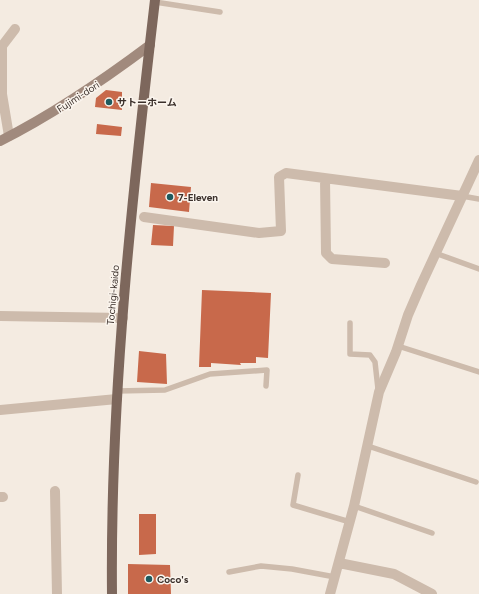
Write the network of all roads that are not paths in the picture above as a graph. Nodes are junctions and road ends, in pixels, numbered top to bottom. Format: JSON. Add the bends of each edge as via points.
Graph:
{"nodes":[{"id":1,"x":155,"y":1,"type":"edge"},
{"id":2,"x":220,"y":12,"type":"dead end"},
{"id":3,"x":15,"y":29,"type":"dead end"},
{"id":4,"x":150,"y":45,"type":"junction"},
{"id":5,"x":1,"y":94,"type":"edge"},
{"id":6,"x":5,"y":139,"type":"edge"},
{"id":7,"x":479,"y":160,"type":"edge"},
{"id":8,"x":325,"y":179,"type":"junction"},
{"id":9,"x":462,"y":196,"type":"junction"},
{"id":10,"x":479,"y":199,"type":"edge"},
{"id":11,"x":144,"y":217,"type":"dead end"},
{"id":12,"x":435,"y":253,"type":"junction"},
{"id":13,"x":385,"y":263,"type":"dead end"},
{"id":14,"x":478,"y":269,"type":"edge"},
{"id":15,"x":0,"y":316,"type":"edge"},
{"id":16,"x":123,"y":318,"type":"junction"},
{"id":17,"x":350,"y":323,"type":"dead end"},
{"id":18,"x":398,"y":346,"type":"junction"},
{"id":19,"x":479,"y":372,"type":"edge"},
{"id":20,"x":266,"y":386,"type":"dead end"},
{"id":21,"x":379,"y":392,"type":"junction"},
{"id":22,"x":117,"y":395,"type":"junction"},
{"id":23,"x":0,"y":410,"type":"edge"},
{"id":24,"x":368,"y":446,"type":"junction"},
{"id":25,"x":298,"y":475,"type":"dead end"},
{"id":26,"x":476,"y":482,"type":"dead end"},
{"id":27,"x":55,"y":491,"type":"dead end"},
{"id":28,"x":354,"y":506,"type":"junction"},
{"id":29,"x":350,"y":522,"type":"junction"},
{"id":30,"x":432,"y":533,"type":"dead end"},
{"id":31,"x":339,"y":563,"type":"junction"},
{"id":32,"x":230,"y":572,"type":"dead end"},
{"id":33,"x":335,"y":577,"type":"junction"},
{"id":34,"x":57,"y":594,"type":"edge"},
{"id":35,"x":112,"y":594,"type":"edge"},
{"id":36,"x":330,"y":594,"type":"edge"},
{"id":37,"x":432,"y":594,"type":"edge"}],
"edges":[{"from":1,"to":2,"type":"lane"},
{"from":1,"to":4,"type":"main road","name":"Tochigi-kaido"},
{"from":3,"to":5,"type":"street","via":[[2,46]]},
{"from":4,"to":6,"type":"street","name":"Fujimi-dori","via":[[64,107]]},
{"from":4,"to":16,"type":"main road","name":"Tochigi-kaido"},
{"from":5,"to":6,"type":"street"},
{"from":7,"to":9,"type":"street"},
{"from":8,"to":9,"type":"street"},
{"from":8,"to":11,"type":"street","via":[[286,173],[279,177],[281,231],[259,233]]},
{"from":8,"to":13,"type":"street","via":[[326,254],[332,259]]},
{"from":9,"to":10,"type":"lane"},
{"from":9,"to":12,"type":"street"},
{"from":12,"to":14,"type":"lane"},
{"from":12,"to":18,"type":"street","via":[[408,315]]},
{"from":15,"to":16,"type":"street"},
{"from":16,"to":22,"type":"main road","name":"Tochigi-kaido"},
{"from":17,"to":21,"type":"lane","via":[[350,354],[370,355],[375,362]]},
{"from":18,"to":19,"type":"lane"},
{"from":18,"to":21,"type":"street"},
{"from":20,"to":22,"type":"lane","via":[[267,370],[210,374],[165,390]]},
{"from":21,"to":24,"type":"street"},
{"from":22,"to":23,"type":"street"},
{"from":22,"to":35,"type":"main road","name":"Tochigi-kaido","via":[[113,467]]},
{"from":24,"to":26,"type":"lane"},
{"from":24,"to":28,"type":"street"},
{"from":25,"to":29,"type":"lane","via":[[293,505]]},
{"from":27,"to":34,"type":"street"},
{"from":28,"to":29,"type":"street"},
{"from":28,"to":30,"type":"lane"},
{"from":29,"to":31,"type":"street"},
{"from":31,"to":33,"type":"street"},
{"from":31,"to":37,"type":"street","via":[[394,574]]},
{"from":32,"to":33,"type":"lane","via":[[261,566]]},
{"from":33,"to":36,"type":"street"}]}
